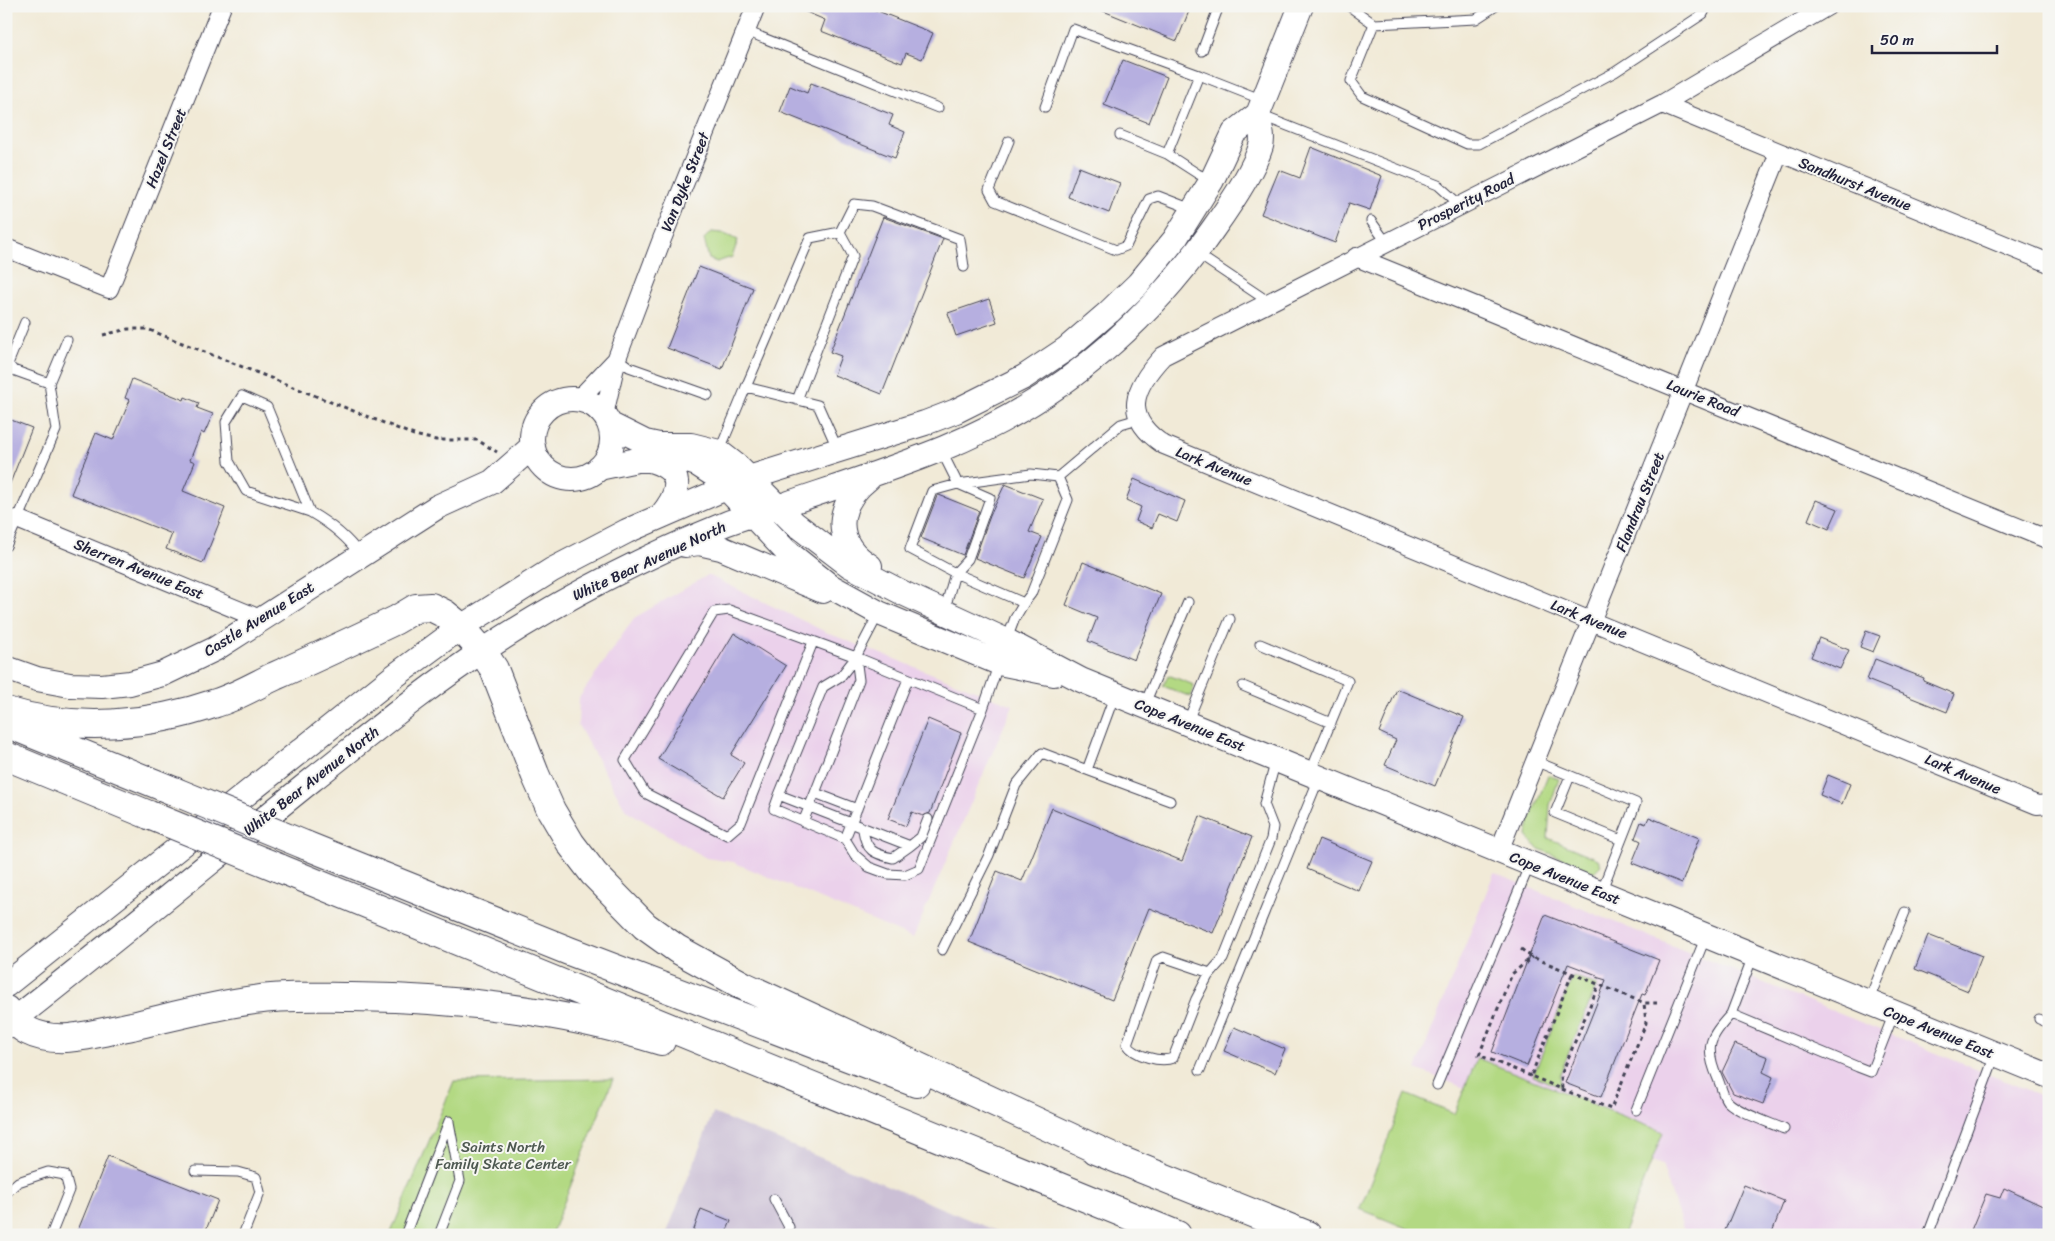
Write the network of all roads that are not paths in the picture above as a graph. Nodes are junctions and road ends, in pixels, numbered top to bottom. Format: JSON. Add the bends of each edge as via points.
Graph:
{"nodes":[{"id":1,"x":222,"y":6,"type":"edge"},
{"id":2,"x":1219,"y":6,"type":"edge"},
{"id":3,"x":1301,"y":6,"type":"edge"},
{"id":4,"x":1348,"y":6,"type":"edge"},
{"id":5,"x":1496,"y":6,"type":"edge"},
{"id":6,"x":1707,"y":6,"type":"edge"},
{"id":7,"x":1828,"y":6,"type":"edge"},
{"id":8,"x":754,"y":7,"type":"edge"},
{"id":9,"x":1374,"y":24,"type":"junction"},
{"id":10,"x":746,"y":31,"type":"junction"},
{"id":11,"x":1202,"y":51,"type":"dead end"},
{"id":12,"x":1199,"y":75,"type":"junction"},
{"id":13,"x":1662,"y":104,"type":"junction"},
{"id":14,"x":1045,"y":107,"type":"dead end"},
{"id":15,"x":1261,"y":107,"type":"junction"},
{"id":16,"x":938,"y":108,"type":"dead end"},
{"id":17,"x":1120,"y":135,"type":"dead end"},
{"id":18,"x":1009,"y":141,"type":"dead end"},
{"id":19,"x":1779,"y":153,"type":"junction"},
{"id":20,"x":1168,"y":154,"type":"junction"},
{"id":21,"x":1212,"y":180,"type":"junction"},
{"id":22,"x":1460,"y":205,"type":"junction"},
{"id":23,"x":1194,"y":210,"type":"junction"},
{"id":24,"x":1371,"y":221,"type":"dead end"},
{"id":25,"x":840,"y":232,"type":"junction"},
{"id":26,"x":1386,"y":242,"type":"junction"},
{"id":27,"x":6,"y":248,"type":"edge"},
{"id":28,"x":1196,"y":253,"type":"junction"},
{"id":29,"x":1356,"y":257,"type":"junction"},
{"id":30,"x":2049,"y":263,"type":"edge"},
{"id":31,"x":964,"y":267,"type":"dead end"},
{"id":32,"x":1269,"y":302,"type":"junction"},
{"id":33,"x":25,"y":322,"type":"dead end"},
{"id":34,"x":67,"y":340,"type":"dead end"},
{"id":35,"x":617,"y":358,"type":"junction"},
{"id":36,"x":49,"y":383,"type":"junction"},
{"id":37,"x":746,"y":387,"type":"junction"},
{"id":38,"x":1685,"y":391,"type":"junction"},
{"id":39,"x":708,"y":396,"type":"dead end"},
{"id":40,"x":578,"y":400,"type":"junction"},
{"id":41,"x":797,"y":400,"type":"junction"},
{"id":42,"x":1138,"y":419,"type":"junction"},
{"id":43,"x":606,"y":420,"type":"junction"},
{"id":44,"x":533,"y":446,"type":"junction"},
{"id":45,"x":838,"y":450,"type":"junction"},
{"id":46,"x":941,"y":450,"type":"junction"},
{"id":47,"x":719,"y":452,"type":"junction"},
{"id":48,"x":650,"y":460,"type":"junction"},
{"id":49,"x":599,"y":468,"type":"junction"},
{"id":50,"x":547,"y":470,"type":"junction"},
{"id":51,"x":874,"y":474,"type":"junction"},
{"id":52,"x":1058,"y":477,"type":"junction"},
{"id":53,"x":749,"y":478,"type":"junction"},
{"id":54,"x":492,"y":482,"type":"junction"},
{"id":55,"x":958,"y":484,"type":"junction"},
{"id":56,"x":726,"y":488,"type":"junction"},
{"id":57,"x":777,"y":507,"type":"junction"},
{"id":58,"x":310,"y":512,"type":"junction"},
{"id":59,"x":752,"y":515,"type":"junction"},
{"id":60,"x":661,"y":516,"type":"junction"},
{"id":61,"x":17,"y":519,"type":"junction"},
{"id":62,"x":2049,"y":540,"type":"edge"},
{"id":63,"x":6,"y":546,"type":"edge"},
{"id":64,"x":672,"y":547,"type":"junction"},
{"id":65,"x":360,"y":556,"type":"junction"},
{"id":66,"x":955,"y":573,"type":"junction"},
{"id":67,"x":1188,"y":602,"type":"dead end"},
{"id":68,"x":1024,"y":604,"type":"junction"},
{"id":69,"x":944,"y":612,"type":"junction"},
{"id":70,"x":879,"y":613,"type":"junction"},
{"id":71,"x":260,"y":619,"type":"junction"},
{"id":72,"x":1230,"y":619,"type":"dead end"},
{"id":73,"x":1592,"y":620,"type":"junction"},
{"id":74,"x":461,"y":627,"type":"junction"},
{"id":75,"x":812,"y":642,"type":"junction"},
{"id":76,"x":1260,"y":644,"type":"dead end"},
{"id":77,"x":482,"y":651,"type":"junction"},
{"id":78,"x":1003,"y":652,"type":"junction"},
{"id":79,"x":856,"y":657,"type":"junction"},
{"id":80,"x":6,"y":668,"type":"edge"},
{"id":81,"x":908,"y":679,"type":"junction"},
{"id":82,"x":1243,"y":686,"type":"dead end"},
{"id":83,"x":1115,"y":694,"type":"junction"},
{"id":84,"x":1144,"y":706,"type":"junction"},
{"id":85,"x":983,"y":709,"type":"junction"},
{"id":86,"x":6,"y":711,"type":"edge"},
{"id":87,"x":6,"y":723,"type":"edge"},
{"id":88,"x":1331,"y":723,"type":"junction"},
{"id":89,"x":1187,"y":724,"type":"junction"},
{"id":90,"x":6,"y":756,"type":"edge"},
{"id":91,"x":1276,"y":760,"type":"junction"},
{"id":92,"x":1535,"y":761,"type":"junction"},
{"id":93,"x":1087,"y":770,"type":"junction"},
{"id":94,"x":1314,"y":776,"type":"junction"},
{"id":95,"x":1570,"y":776,"type":"junction"},
{"id":96,"x":815,"y":793,"type":"junction"},
{"id":97,"x":779,"y":795,"type":"junction"},
{"id":98,"x":1170,"y":801,"type":"dead end"},
{"id":99,"x":2049,"y":804,"type":"edge"},
{"id":100,"x":809,"y":807,"type":"junction"},
{"id":101,"x":857,"y":809,"type":"junction"},
{"id":102,"x":928,"y":820,"type":"dead end"},
{"id":103,"x":803,"y":822,"type":"junction"},
{"id":104,"x":850,"y":824,"type":"junction"},
{"id":105,"x":863,"y":830,"type":"junction"},
{"id":106,"x":845,"y":839,"type":"junction"},
{"id":107,"x":1621,"y":840,"type":"junction"},
{"id":108,"x":910,"y":846,"type":"junction"},
{"id":109,"x":1499,"y":851,"type":"junction"},
{"id":110,"x":1530,"y":864,"type":"junction"},
{"id":111,"x":1600,"y":893,"type":"junction"},
{"id":112,"x":1905,"y":912,"type":"dead end"},
{"id":113,"x":1706,"y":936,"type":"junction"},
{"id":114,"x":942,"y":950,"type":"dead end"},
{"id":115,"x":1753,"y":956,"type":"junction"},
{"id":116,"x":1210,"y":973,"type":"junction"},
{"id":117,"x":6,"y":985,"type":"edge"},
{"id":118,"x":1868,"y":1002,"type":"junction"},
{"id":119,"x":1894,"y":1013,"type":"junction"},
{"id":120,"x":1732,"y":1014,"type":"junction"},
{"id":121,"x":9,"y":1019,"type":"edge"},
{"id":122,"x":2039,"y":1019,"type":"dead end"},
{"id":123,"x":2049,"y":1023,"type":"edge"},
{"id":124,"x":1996,"y":1055,"type":"junction"},
{"id":125,"x":1200,"y":1070,"type":"dead end"},
{"id":126,"x":2049,"y":1076,"type":"edge"},
{"id":127,"x":1437,"y":1085,"type":"dead end"},
{"id":128,"x":860,"y":1106,"type":"junction"},
{"id":129,"x":1636,"y":1110,"type":"dead end"},
{"id":130,"x":1784,"y":1129,"type":"dead end"},
{"id":131,"x":1111,"y":1156,"type":"junction"},
{"id":132,"x":195,"y":1171,"type":"dead end"},
{"id":133,"x":6,"y":1193,"type":"edge"},
{"id":134,"x":774,"y":1199,"type":"dead end"},
{"id":135,"x":51,"y":1235,"type":"edge"},
{"id":136,"x":243,"y":1235,"type":"edge"},
{"id":137,"x":405,"y":1235,"type":"edge"},
{"id":138,"x":439,"y":1235,"type":"edge"},
{"id":139,"x":786,"y":1235,"type":"edge"},
{"id":140,"x":1177,"y":1235,"type":"edge"},
{"id":141,"x":1307,"y":1235,"type":"edge"},
{"id":142,"x":1928,"y":1235,"type":"edge"}],
"edges":[{"from":1,"to":27,"type":"street","name":"Hazel Street","via":[[109,289]]},
{"from":2,"to":11,"type":"lane"},
{"from":3,"to":15,"type":"main road"},
{"from":4,"to":9,"type":"lane"},
{"from":5,"to":9,"type":"lane","via":[[1476,19]]},
{"from":6,"to":9,"type":"lane","via":[[1703,14],[1615,72],[1479,144],[1468,144],[1362,96],[1350,81]]},
{"from":7,"to":13,"type":"street","name":"Prosperity Road"},
{"from":8,"to":10,"type":"street","name":"Van Dyke Street"},
{"from":10,"to":16,"type":"lane"},
{"from":10,"to":35,"type":"street","name":"Van Dyke Street"},
{"from":12,"to":14,"type":"lane","via":[[1073,29]]},
{"from":12,"to":15,"type":"lane"},
{"from":12,"to":20,"type":"lane"},
{"from":13,"to":19,"type":"street","name":"Sandhurst Avenue"},
{"from":13,"to":22,"type":"street","name":"Prosperity Road"},
{"from":15,"to":21,"type":"main road","name":"White Bear Avenue North","via":[[1234,132]]},
{"from":15,"to":22,"type":"lane","via":[[1438,185]]},
{"from":15,"to":28,"type":"main road","name":"White Bear Avenue North","via":[[1263,142],[1237,191]]},
{"from":17,"to":20,"type":"lane"},
{"from":18,"to":23,"type":"lane","via":[[989,190],[995,201],[1116,250],[1126,246],[1149,198],[1158,196]]},
{"from":19,"to":30,"type":"street","name":"Sandhurst Avenue"},
{"from":19,"to":38,"type":"street","name":"Flandrau Street"},
{"from":20,"to":21,"type":"lane"},
{"from":21,"to":23,"type":"main road","name":"White Bear Avenue North"},
{"from":22,"to":26,"type":"street","name":"Prosperity Road"},
{"from":23,"to":45,"type":"main road","name":"White Bear Avenue North","via":[[1164,254],[1138,284],[1099,322],[1058,355],[1024,377],[956,411]]},
{"from":24,"to":26,"type":"lane"},
{"from":25,"to":31,"type":"lane","via":[[854,204],[872,206],[960,239]]},
{"from":25,"to":37,"type":"lane","via":[[810,238]]},
{"from":25,"to":41,"type":"lane","via":[[853,256]]},
{"from":26,"to":29,"type":"street","name":"Prosperity Road"},
{"from":28,"to":32,"type":"lane"},
{"from":28,"to":46,"type":"main road","name":"White Bear Avenue North","via":[[1150,308],[1076,374],[1006,418]]},
{"from":29,"to":32,"type":"street","name":"Prosperity Road"},
{"from":29,"to":38,"type":"street","name":"Laurie Road"},
{"from":32,"to":42,"type":"street","name":"Prosperity Road","via":[[1162,356],[1146,374],[1135,398]]},
{"from":33,"to":36,"type":"lane","via":[[8,364],[13,370]]},
{"from":34,"to":36,"type":"lane"},
{"from":35,"to":39,"type":"lane","via":[[629,367]]},
{"from":35,"to":40,"type":"street","name":"Van Dyke Street"},
{"from":35,"to":43,"type":"street","name":"Van Dyke Street"},
{"from":36,"to":61,"type":"lane","via":[[56,430]]},
{"from":37,"to":41,"type":"lane"},
{"from":37,"to":47,"type":"lane"},
{"from":38,"to":62,"type":"street","name":"Laurie Road"},
{"from":38,"to":73,"type":"street","name":"Flandrau Street"},
{"from":40,"to":43,"type":"main road","via":[[597,408]]},
{"from":40,"to":44,"type":"main road","via":[[566,400],[544,411],[534,427]]},
{"from":41,"to":45,"type":"lane","via":[[818,405]]},
{"from":42,"to":52,"type":"lane","via":[[1120,424]]},
{"from":42,"to":73,"type":"street","name":"Lark Avenue","via":[[1148,435],[1164,445]]},
{"from":43,"to":47,"type":"main road","via":[[645,442],[691,445]]},
{"from":43,"to":49,"type":"main road","via":[[612,436],[611,448]]},
{"from":44,"to":50,"type":"main road","via":[[540,463]]},
{"from":44,"to":54,"type":"main road"},
{"from":45,"to":53,"type":"main road","name":"White Bear Avenue North"},
{"from":46,"to":51,"type":"main road","name":"White Bear Avenue North"},
{"from":46,"to":55,"type":"lane"},
{"from":47,"to":53,"type":"main road"},
{"from":48,"to":49,"type":"main road"},
{"from":48,"to":56,"type":"main road","via":[[684,460],[697,464]]},
{"from":48,"to":60,"type":"main road","via":[[669,468],[676,481],[675,496]]},
{"from":49,"to":50,"type":"main road","via":[[590,475],[568,479]]},
{"from":50,"to":54,"type":"main road"},
{"from":51,"to":57,"type":"main road","name":"White Bear Avenue North"},
{"from":51,"to":69,"type":"main road","via":[[856,489],[846,503],[843,527],[849,548],[866,564]]},
{"from":52,"to":55,"type":"lane","via":[[1031,474]]},
{"from":52,"to":68,"type":"lane","via":[[1068,500],[1031,594]]},
{"from":53,"to":56,"type":"main road","name":"White Bear Avenue North"},
{"from":53,"to":57,"type":"main road"},
{"from":54,"to":65,"type":"main road","name":"Castle Avenue East","via":[[437,507]]},
{"from":55,"to":66,"type":"lane","via":[[990,498],[968,559]]},
{"from":55,"to":66,"type":"lane","via":[[932,491],[910,550]]},
{"from":56,"to":59,"type":"main road","name":"Cope Avenue East"},
{"from":56,"to":60,"type":"main road","name":"White Bear Avenue North"},
{"from":57,"to":59,"type":"main road","name":"White Bear Avenue North"},
{"from":57,"to":69,"type":"main road","name":"Cope Avenue East","via":[[848,565]]},
{"from":58,"to":58,"type":"lane","via":[[267,407],[242,396],[226,422],[230,461],[246,491]]},
{"from":58,"to":65,"type":"lane","via":[[353,544]]},
{"from":59,"to":64,"type":"main road","name":"White Bear Avenue North"},
{"from":59,"to":70,"type":"main road","name":"Cope Avenue East","via":[[784,550],[811,572]]},
{"from":60,"to":74,"type":"main road","name":"White Bear Avenue North","via":[[552,570]]},
{"from":61,"to":63,"type":"lane"},
{"from":61,"to":71,"type":"street","name":"Sherren Avenue East"},
{"from":64,"to":70,"type":"main road","via":[[699,543],[721,548]]},
{"from":64,"to":77,"type":"main road","name":"White Bear Avenue North","via":[[589,588]]},
{"from":65,"to":71,"type":"main road","name":"Castle Avenue East"},
{"from":66,"to":68,"type":"lane"},
{"from":66,"to":69,"type":"lane"},
{"from":67,"to":84,"type":"lane"},
{"from":68,"to":78,"type":"lane","via":[[1015,618]]},
{"from":69,"to":78,"type":"main road","name":"Cope Avenue East"},
{"from":70,"to":78,"type":"main road","name":"Cope Avenue East"},
{"from":70,"to":79,"type":"lane"},
{"from":71,"to":80,"type":"main road","name":"Castle Avenue East","via":[[201,656],[163,674],[130,683],[70,685],[37,679]]},
{"from":72,"to":89,"type":"lane"},
{"from":73,"to":92,"type":"street","name":"Flandrau Street"},
{"from":73,"to":99,"type":"street","name":"Lark Avenue","via":[[2037,805]]},
{"from":74,"to":77,"type":"highway"},
{"from":74,"to":86,"type":"highway","via":[[432,607],[416,608],[218,703],[149,720],[77,723]]},
{"from":74,"to":117,"type":"main road","name":"White Bear Avenue North","via":[[298,751]]},
{"from":75,"to":75,"type":"lane","via":[[729,610],[714,612],[625,760],[645,794],[727,835],[741,823]]},
{"from":75,"to":79,"type":"lane"},
{"from":76,"to":88,"type":"lane","via":[[1348,681]]},
{"from":77,"to":121,"type":"main road","name":"White Bear Avenue North","via":[[363,740]]},
{"from":77,"to":131,"type":"highway","via":[[494,669],[551,810],[571,844],[594,874],[646,926],[677,949],[744,986]]},
{"from":78,"to":83,"type":"main road","name":"Cope Avenue East"},
{"from":78,"to":85,"type":"lane"},
{"from":79,"to":81,"type":"lane"},
{"from":79,"to":96,"type":"lane","via":[[859,680]]},
{"from":79,"to":97,"type":"lane","via":[[841,676],[823,688]]},
{"from":81,"to":85,"type":"lane"},
{"from":81,"to":101,"type":"lane"},
{"from":82,"to":88,"type":"lane"},
{"from":83,"to":84,"type":"main road","name":"Cope Avenue East"},
{"from":83,"to":93,"type":"lane"},
{"from":84,"to":89,"type":"main road","name":"Cope Avenue East"},
{"from":85,"to":106,"type":"lane","via":[[919,868],[905,875],[888,874],[869,867],[855,855]]},
{"from":87,"to":131,"type":"highway","bridge":true,"via":[[569,951]]},
{"from":88,"to":94,"type":"lane"},
{"from":89,"to":91,"type":"main road","name":"Cope Avenue East"},
{"from":90,"to":128,"type":"highway","bridge":true},
{"from":91,"to":94,"type":"main road","name":"Cope Avenue East"},
{"from":91,"to":116,"type":"lane","via":[[1264,804],[1273,827],[1271,839],[1223,959]]},
{"from":92,"to":95,"type":"lane"},
{"from":92,"to":109,"type":"street","name":"Flandrau Street"},
{"from":93,"to":98,"type":"lane"},
{"from":93,"to":114,"type":"lane","via":[[1042,753],[1016,785],[989,855]]},
{"from":94,"to":109,"type":"main road","name":"Cope Avenue East"},
{"from":94,"to":125,"type":"lane"},
{"from":95,"to":107,"type":"lane","via":[[1636,803]]},
{"from":95,"to":107,"type":"lane","via":[[1555,813]]},
{"from":96,"to":100,"type":"lane"},
{"from":96,"to":101,"type":"lane"},
{"from":97,"to":100,"type":"lane"},
{"from":97,"to":103,"type":"lane","via":[[774,809]]},
{"from":100,"to":103,"type":"lane"},
{"from":100,"to":104,"type":"lane"},
{"from":101,"to":104,"type":"lane"},
{"from":102,"to":108,"type":"lane","via":[[921,837]]},
{"from":103,"to":106,"type":"lane"},
{"from":104,"to":105,"type":"lane"},
{"from":104,"to":106,"type":"lane"},
{"from":105,"to":108,"type":"lane"},
{"from":105,"to":108,"type":"lane","via":[[864,841],[878,855],[894,858]]},
{"from":107,"to":111,"type":"lane"},
{"from":109,"to":110,"type":"main road","name":"Cope Avenue East"},
{"from":110,"to":111,"type":"main road","name":"Cope Avenue East"},
{"from":110,"to":127,"type":"lane"},
{"from":111,"to":113,"type":"main road","name":"Cope Avenue East"},
{"from":112,"to":118,"type":"lane"},
{"from":113,"to":115,"type":"main road","name":"Cope Avenue East"},
{"from":113,"to":129,"type":"lane"},
{"from":115,"to":118,"type":"main road","name":"Cope Avenue East"},
{"from":115,"to":120,"type":"lane"},
{"from":116,"to":116,"type":"lane","via":[[1173,1058],[1167,1061],[1130,1049],[1126,1044],[1156,960],[1163,957]]},
{"from":118,"to":119,"type":"main road","name":"Cope Avenue East"},
{"from":119,"to":120,"type":"lane","via":[[1871,1072]]},
{"from":119,"to":124,"type":"main road","name":"Cope Avenue East"},
{"from":120,"to":130,"type":"lane","via":[[1716,1031],[1710,1046],[1711,1063],[1727,1100]]},
{"from":121,"to":128,"type":"highway","via":[[27,1031],[52,1038],[92,1034],[254,1000],[370,997],[456,1002],[590,1020]]},
{"from":122,"to":123,"type":"lane"},
{"from":124,"to":126,"type":"main road","name":"Cope Avenue East"},
{"from":124,"to":142,"type":"lane"},
{"from":128,"to":140,"type":"highway"},
{"from":131,"to":141,"type":"highway"},
{"from":132,"to":136,"type":"lane","via":[[238,1172],[256,1177],[260,1192]]},
{"from":133,"to":135,"type":"lane","via":[[18,1182],[48,1172],[66,1175],[69,1190]]},
{"from":134,"to":139,"type":"lane","via":[[789,1227]]},
{"from":137,"to":138,"type":"lane","via":[[449,1121],[460,1181]]}]}
